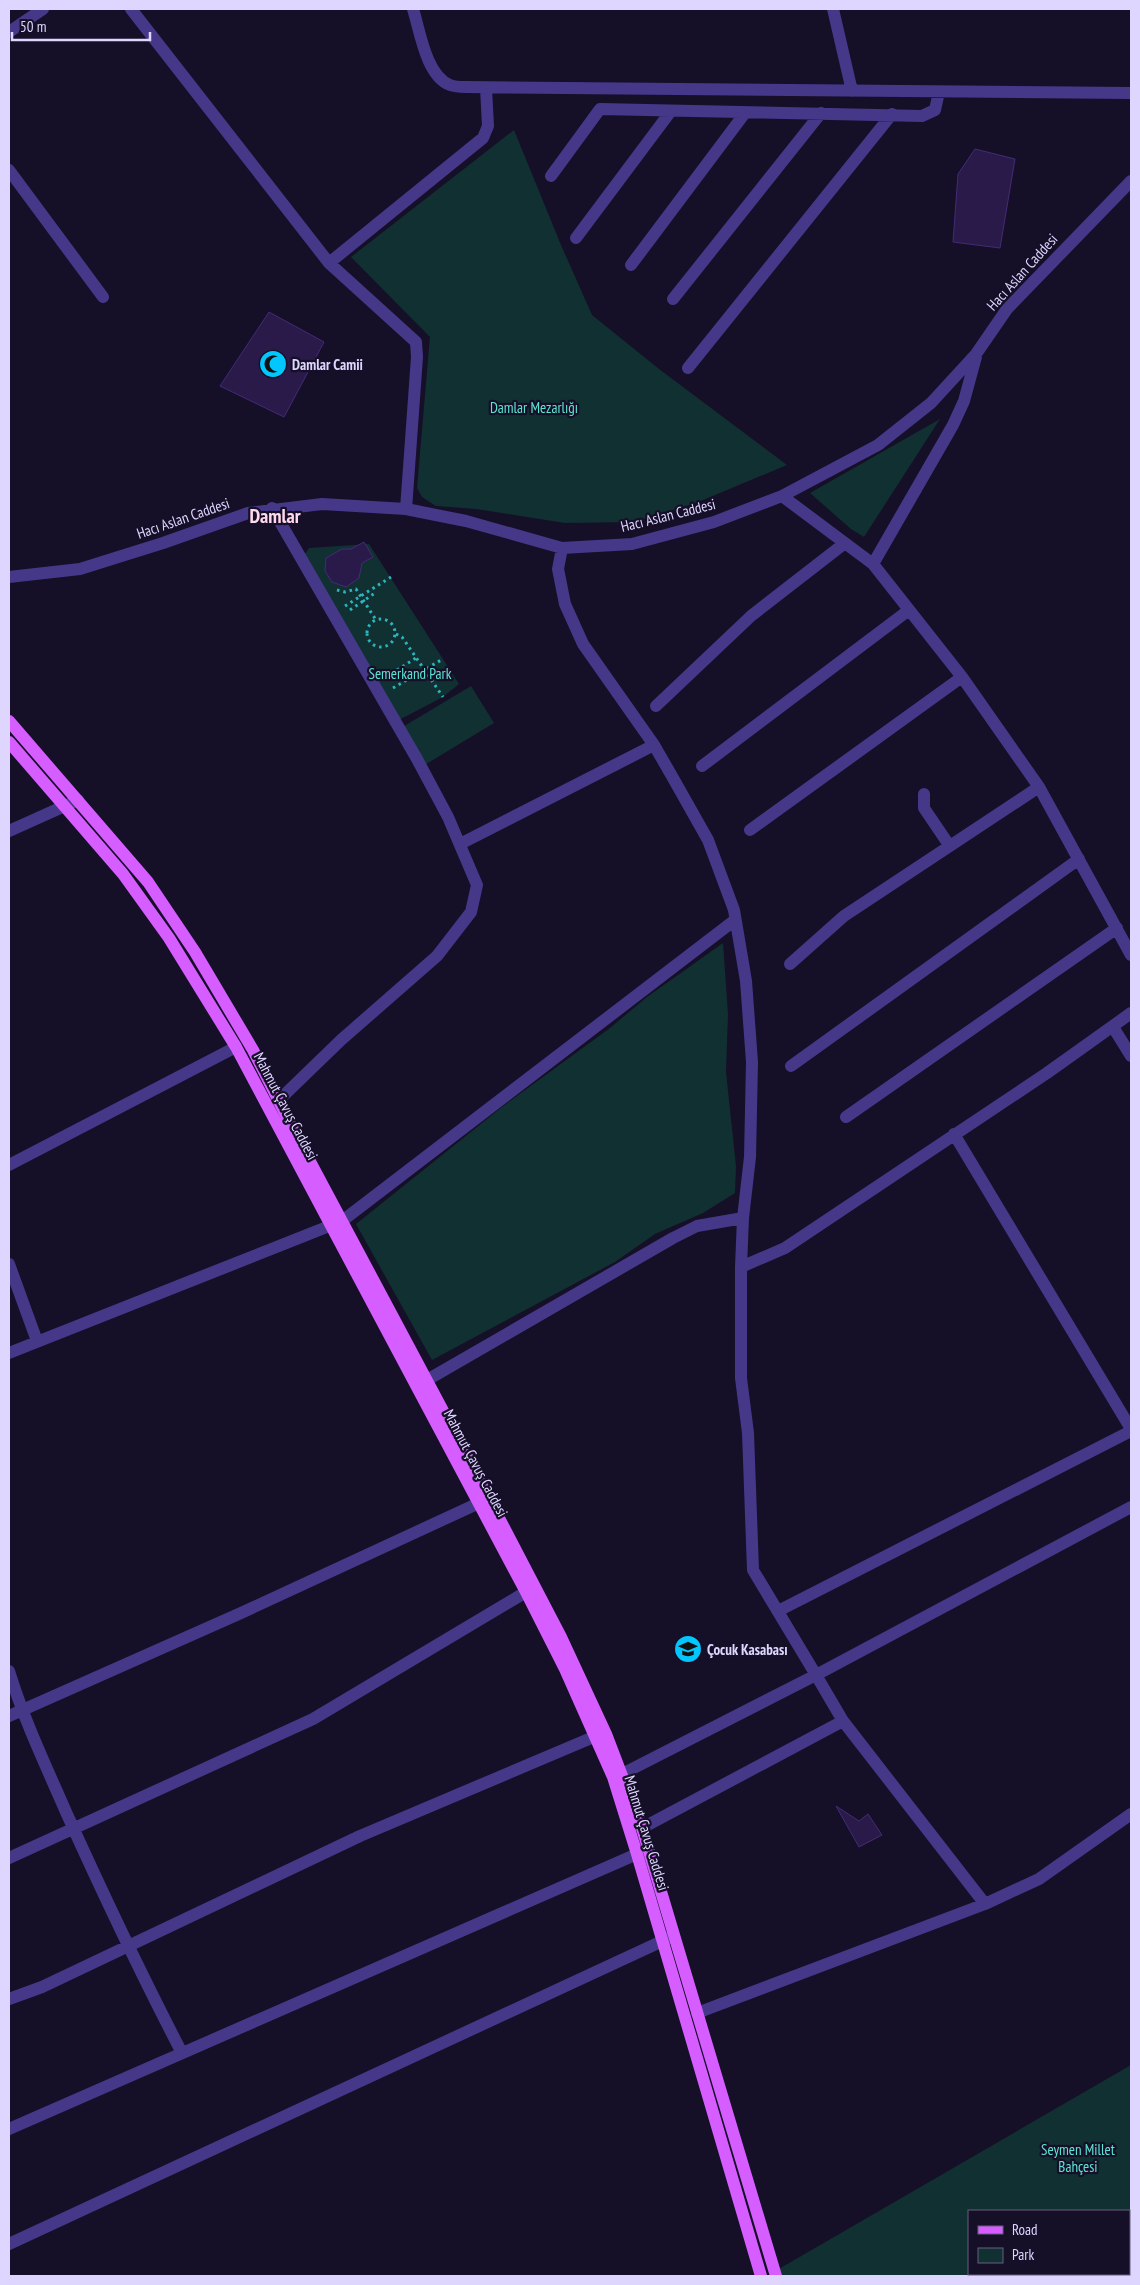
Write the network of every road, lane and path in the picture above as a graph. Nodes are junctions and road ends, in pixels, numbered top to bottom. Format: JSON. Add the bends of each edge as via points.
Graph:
{"nodes":[{"id":1,"x":43,"y":9,"type":"edge"},
{"id":2,"x":131,"y":9,"type":"edge"},
{"id":3,"x":412,"y":9,"type":"edge"},
{"id":4,"x":833,"y":9,"type":"edge"},
{"id":5,"x":9,"y":32,"type":"edge"},
{"id":6,"x":486,"y":88,"type":"junction"},
{"id":7,"x":852,"y":91,"type":"junction"},
{"id":8,"x":939,"y":92,"type":"junction"},
{"id":9,"x":1131,"y":93,"type":"edge"},
{"id":10,"x":672,"y":111,"type":"junction"},
{"id":11,"x":745,"y":113,"type":"junction"},
{"id":12,"x":821,"y":113,"type":"junction"},
{"id":13,"x":892,"y":114,"type":"junction"},
{"id":14,"x":9,"y":170,"type":"edge"},
{"id":15,"x":551,"y":176,"type":"dead end"},
{"id":16,"x":1131,"y":182,"type":"edge"},
{"id":17,"x":576,"y":238,"type":"dead end"},
{"id":18,"x":329,"y":263,"type":"junction"},
{"id":19,"x":631,"y":265,"type":"dead end"},
{"id":20,"x":103,"y":297,"type":"dead end"},
{"id":21,"x":673,"y":299,"type":"dead end"},
{"id":22,"x":976,"y":354,"type":"junction"},
{"id":23,"x":688,"y":368,"type":"dead end"},
{"id":24,"x":782,"y":496,"type":"junction"},
{"id":25,"x":272,"y":508,"type":"junction"},
{"id":26,"x":406,"y":509,"type":"junction"},
{"id":27,"x":845,"y":543,"type":"junction"},
{"id":28,"x":562,"y":548,"type":"junction"},
{"id":29,"x":873,"y":564,"type":"junction"},
{"id":30,"x":9,"y":577,"type":"edge"},
{"id":31,"x":391,"y":577,"type":"dead end"},
{"id":32,"x":317,"y":583,"type":"junction"},
{"id":33,"x":375,"y":594,"type":"dead end"},
{"id":34,"x":360,"y":596,"type":"junction"},
{"id":35,"x":363,"y":602,"type":"junction"},
{"id":36,"x":350,"y":610,"type":"dead end"},
{"id":37,"x":909,"y":610,"type":"junction"},
{"id":38,"x":334,"y":613,"type":"junction"},
{"id":39,"x":376,"y":620,"type":"junction"},
{"id":40,"x":396,"y":634,"type":"junction"},
{"id":41,"x":416,"y":658,"type":"junction"},
{"id":42,"x":443,"y":659,"type":"dead end"},
{"id":43,"x":397,"y":670,"type":"dead end"},
{"id":44,"x":425,"y":670,"type":"junction"},
{"id":45,"x":962,"y":677,"type":"junction"},
{"id":46,"x":381,"y":695,"type":"junction"},
{"id":47,"x":443,"y":697,"type":"dead end"},
{"id":48,"x":656,"y":706,"type":"dead end"},
{"id":49,"x":9,"y":721,"type":"edge"},
{"id":50,"x":9,"y":742,"type":"edge"},
{"id":51,"x":654,"y":745,"type":"junction"},
{"id":52,"x":702,"y":766,"type":"dead end"},
{"id":53,"x":1039,"y":787,"type":"junction"},
{"id":54,"x":924,"y":794,"type":"dead end"},
{"id":55,"x":78,"y":800,"type":"junction"},
{"id":56,"x":66,"y":806,"type":"junction"},
{"id":57,"x":750,"y":830,"type":"dead end"},
{"id":58,"x":9,"y":831,"type":"edge"},
{"id":59,"x":460,"y":844,"type":"junction"},
{"id":60,"x":950,"y":845,"type":"junction"},
{"id":61,"x":1079,"y":858,"type":"junction"},
{"id":62,"x":735,"y":920,"type":"junction"},
{"id":63,"x":1117,"y":928,"type":"junction"},
{"id":64,"x":1131,"y":955,"type":"edge"},
{"id":65,"x":790,"y":964,"type":"dead end"},
{"id":66,"x":1131,"y":1012,"type":"edge"},
{"id":67,"x":1113,"y":1027,"type":"junction"},
{"id":68,"x":236,"y":1047,"type":"junction"},
{"id":69,"x":1131,"y":1056,"type":"edge"},
{"id":70,"x":791,"y":1066,"type":"dead end"},
{"id":71,"x":279,"y":1100,"type":"junction"},
{"id":72,"x":846,"y":1117,"type":"dead end"},
{"id":73,"x":954,"y":1134,"type":"junction"},
{"id":74,"x":9,"y":1165,"type":"edge"},
{"id":75,"x":743,"y":1218,"type":"junction"},
{"id":76,"x":337,"y":1223,"type":"junction"},
{"id":77,"x":9,"y":1264,"type":"edge"},
{"id":78,"x":741,"y":1267,"type":"junction"},
{"id":79,"x":37,"y":1341,"type":"junction"},
{"id":80,"x":9,"y":1353,"type":"edge"},
{"id":81,"x":427,"y":1380,"type":"junction"},
{"id":82,"x":1131,"y":1430,"type":"edge"},
{"id":83,"x":479,"y":1503,"type":"junction"},
{"id":84,"x":1131,"y":1507,"type":"edge"},
{"id":85,"x":526,"y":1592,"type":"junction"},
{"id":86,"x":778,"y":1612,"type":"junction"},
{"id":87,"x":9,"y":1672,"type":"edge"},
{"id":88,"x":816,"y":1675,"type":"junction"},
{"id":89,"x":21,"y":1711,"type":"junction"},
{"id":90,"x":9,"y":1716,"type":"edge"},
{"id":91,"x":843,"y":1721,"type":"junction"},
{"id":92,"x":596,"y":1736,"type":"junction"},
{"id":93,"x":622,"y":1774,"type":"junction"},
{"id":94,"x":1131,"y":1814,"type":"edge"},
{"id":95,"x":642,"y":1828,"type":"junction"},
{"id":96,"x":74,"y":1830,"type":"junction"},
{"id":97,"x":637,"y":1854,"type":"junction"},
{"id":98,"x":9,"y":1858,"type":"edge"},
{"id":99,"x":985,"y":1904,"type":"junction"},
{"id":100,"x":676,"y":1935,"type":"junction"},
{"id":101,"x":662,"y":1940,"type":"junction"},
{"id":102,"x":128,"y":1947,"type":"junction"},
{"id":103,"x":9,"y":1999,"type":"edge"},
{"id":104,"x":697,"y":2013,"type":"junction"},
{"id":105,"x":182,"y":2053,"type":"junction"},
{"id":106,"x":9,"y":2130,"type":"edge"},
{"id":107,"x":9,"y":2244,"type":"edge"},
{"id":108,"x":761,"y":2276,"type":"edge"},
{"id":109,"x":776,"y":2276,"type":"edge"}],
"edges":[{"from":1,"to":5,"type":"street"},
{"from":2,"to":18,"type":"street"},
{"from":3,"to":6,"type":"street","via":[[431,68],[439,78],[451,85]]},
{"from":4,"to":7,"type":"street"},
{"from":6,"to":7,"type":"street"},
{"from":6,"to":18,"type":"street","via":[[488,126],[482,138]]},
{"from":7,"to":8,"type":"street"},
{"from":8,"to":9,"type":"street"},
{"from":8,"to":13,"type":"street","via":[[935,110],[925,116]]},
{"from":10,"to":11,"type":"street"},
{"from":10,"to":15,"type":"street","via":[[600,109]]},
{"from":10,"to":17,"type":"street"},
{"from":11,"to":12,"type":"street"},
{"from":11,"to":19,"type":"street"},
{"from":12,"to":13,"type":"street"},
{"from":12,"to":21,"type":"street"},
{"from":13,"to":23,"type":"street"},
{"from":14,"to":20,"type":"street"},
{"from":16,"to":22,"type":"street","name":"Hacı Aslan Caddesi","via":[[1007,309]]},
{"from":18,"to":26,"type":"street","via":[[416,342]]},
{"from":22,"to":24,"type":"street","name":"Hacı Aslan Caddesi","via":[[931,403],[878,445]]},
{"from":22,"to":29,"type":"street","via":[[964,402],[953,425]]},
{"from":24,"to":27,"type":"street"},
{"from":24,"to":28,"type":"street","name":"Hacı Aslan Caddesi","via":[[714,522],[632,544]]},
{"from":25,"to":26,"type":"street","name":"Hacı Aslan Caddesi","via":[[322,504]]},
{"from":25,"to":30,"type":"street","name":"Hacı Aslan Caddesi","via":[[248,513],[80,569]]},
{"from":25,"to":32,"type":"street"},
{"from":26,"to":28,"type":"street","name":"Hacı Aslan Caddesi","via":[[466,520]]},
{"from":27,"to":29,"type":"street"},
{"from":27,"to":48,"type":"street","via":[[751,616]]},
{"from":28,"to":51,"type":"street","via":[[558,569],[565,604],[583,644]]},
{"from":29,"to":37,"type":"street"},
{"from":31,"to":34,"type":"path"},
{"from":32,"to":34,"type":"path","via":[[325,579],[333,588],[345,592],[356,589]]},
{"from":32,"to":38,"type":"street"},
{"from":33,"to":35,"type":"path"},
{"from":34,"to":35,"type":"path"},
{"from":34,"to":38,"type":"path"},
{"from":35,"to":36,"type":"path"},
{"from":35,"to":39,"type":"path"},
{"from":37,"to":45,"type":"street"},
{"from":37,"to":52,"type":"street"},
{"from":38,"to":46,"type":"street"},
{"from":39,"to":40,"type":"path","via":[[390,621]]},
{"from":39,"to":40,"type":"path","via":[[369,626],[367,635],[375,646],[389,646]]},
{"from":40,"to":41,"type":"path","via":[[402,637]]},
{"from":41,"to":43,"type":"path"},
{"from":41,"to":44,"type":"path"},
{"from":42,"to":44,"type":"path"},
{"from":44,"to":46,"type":"path"},
{"from":44,"to":47,"type":"path"},
{"from":45,"to":53,"type":"street"},
{"from":45,"to":57,"type":"street"},
{"from":46,"to":59,"type":"street"},
{"from":49,"to":55,"type":"main road"},
{"from":50,"to":56,"type":"main road","name":"Mahmut Çavuş Caddesi"},
{"from":51,"to":59,"type":"street"},
{"from":51,"to":62,"type":"street","via":[[708,840]]},
{"from":53,"to":60,"type":"street"},
{"from":53,"to":61,"type":"street"},
{"from":54,"to":60,"type":"street","via":[[924,808]]},
{"from":55,"to":56,"type":"street"},
{"from":55,"to":71,"type":"main road","via":[[148,882],[253,1050]]},
{"from":56,"to":58,"type":"street"},
{"from":56,"to":68,"type":"main road","name":"Mahmut Çavuş Caddesi","via":[[146,905]]},
{"from":59,"to":71,"type":"street","via":[[477,885],[471,912],[437,956],[341,1040]]},
{"from":60,"to":65,"type":"street","via":[[844,916]]},
{"from":61,"to":63,"type":"street"},
{"from":61,"to":70,"type":"street"},
{"from":62,"to":75,"type":"street","via":[[746,981],[752,1062],[750,1157]]},
{"from":62,"to":76,"type":"street"},
{"from":63,"to":64,"type":"street"},
{"from":63,"to":72,"type":"street"},
{"from":66,"to":67,"type":"street"},
{"from":67,"to":69,"type":"street"},
{"from":67,"to":73,"type":"street"},
{"from":68,"to":74,"type":"street"},
{"from":68,"to":76,"type":"main road","name":"Mahmut Çavuş Caddesi"},
{"from":71,"to":76,"type":"main road"},
{"from":73,"to":78,"type":"street","via":[[786,1248]]},
{"from":73,"to":82,"type":"street"},
{"from":75,"to":78,"type":"street"},
{"from":75,"to":81,"type":"street","via":[[697,1226],[681,1234]]},
{"from":76,"to":79,"type":"street"},
{"from":76,"to":81,"type":"main road"},
{"from":76,"to":83,"type":"main road","name":"Mahmut Çavuş Caddesi"},
{"from":77,"to":79,"type":"street"},
{"from":78,"to":86,"type":"street","via":[[741,1378],[748,1433],[753,1570]]},
{"from":79,"to":80,"type":"street"},
{"from":81,"to":93,"type":"main road","via":[[561,1637]]},
{"from":82,"to":86,"type":"street"},
{"from":83,"to":85,"type":"main road","name":"Mahmut Çavuş Caddesi"},
{"from":83,"to":89,"type":"street"},
{"from":84,"to":88,"type":"street"},
{"from":85,"to":92,"type":"main road","name":"Mahmut Çavuş Caddesi"},
{"from":85,"to":96,"type":"street","via":[[313,1719]]},
{"from":86,"to":88,"type":"street"},
{"from":87,"to":89,"type":"street"},
{"from":88,"to":91,"type":"street"},
{"from":88,"to":93,"type":"street"},
{"from":89,"to":90,"type":"street"},
{"from":89,"to":96,"type":"street"},
{"from":91,"to":95,"type":"street"},
{"from":91,"to":99,"type":"street"},
{"from":92,"to":97,"type":"main road","name":"Mahmut Çavuş Caddesi","via":[[613,1777]]},
{"from":92,"to":102,"type":"street","via":[[360,1836]]},
{"from":93,"to":95,"type":"main road"},
{"from":94,"to":99,"type":"street","via":[[1039,1879]]},
{"from":95,"to":100,"type":"main road"},
{"from":96,"to":98,"type":"street"},
{"from":96,"to":102,"type":"street"},
{"from":97,"to":101,"type":"main road","name":"Mahmut Çavuş Caddesi"},
{"from":97,"to":105,"type":"street"},
{"from":99,"to":104,"type":"street"},
{"from":100,"to":101,"type":"street"},
{"from":100,"to":104,"type":"main road"},
{"from":101,"to":107,"type":"street"},
{"from":101,"to":108,"type":"main road","name":"Mahmut Çavuş Caddesi"},
{"from":102,"to":103,"type":"street"},
{"from":102,"to":105,"type":"street"},
{"from":104,"to":109,"type":"main road"},
{"from":105,"to":106,"type":"street"}]}
